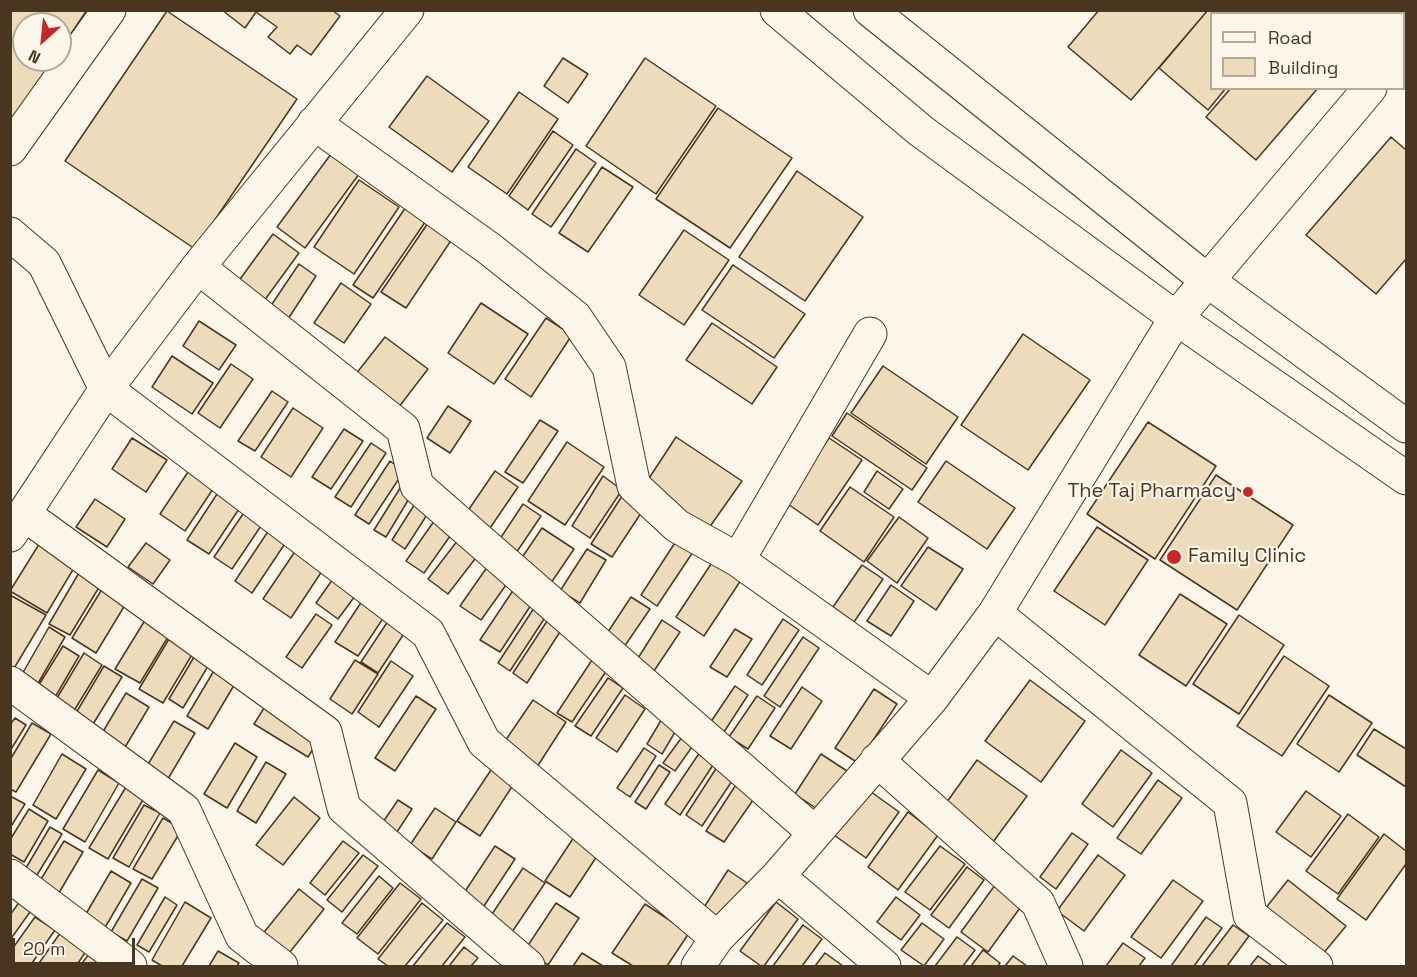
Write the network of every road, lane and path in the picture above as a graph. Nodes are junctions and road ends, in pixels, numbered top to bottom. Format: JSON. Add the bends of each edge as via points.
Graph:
{"nodes":[{"id":1,"x":109,"y":10,"type":"edge"},
{"id":2,"x":777,"y":10,"type":"edge"},
{"id":3,"x":870,"y":10,"type":"edge"},
{"id":4,"x":402,"y":12,"type":"edge"},
{"id":5,"x":1368,"y":90,"type":"edge"},
{"id":6,"x":314,"y":123,"type":"junction"},
{"id":7,"x":10,"y":149,"type":"edge"},
{"id":8,"x":10,"y":234,"type":"edge"},
{"id":9,"x":198,"y":267,"type":"junction"},
{"id":10,"x":1208,"y":281,"type":"junction"},
{"id":11,"x":1176,"y":318,"type":"junction"},
{"id":12,"x":870,"y":334,"type":"dead end"},
{"id":13,"x":106,"y":389,"type":"junction"},
{"id":14,"x":1407,"y":426,"type":"edge"},
{"id":15,"x":1407,"y":478,"type":"edge"},
{"id":16,"x":17,"y":525,"type":"edge"},
{"id":17,"x":738,"y":560,"type":"junction"},
{"id":18,"x":995,"y":613,"type":"junction"},
{"id":19,"x":10,"y":683,"type":"edge"},
{"id":20,"x":932,"y":698,"type":"junction"},
{"id":21,"x":877,"y":760,"type":"junction"},
{"id":22,"x":815,"y":832,"type":"junction"},
{"id":23,"x":10,"y":876,"type":"edge"},
{"id":24,"x":778,"y":876,"type":"junction"},
{"id":25,"x":717,"y":938,"type":"junction"},
{"id":26,"x":130,"y":966,"type":"edge"},
{"id":27,"x":281,"y":966,"type":"edge"},
{"id":28,"x":528,"y":966,"type":"edge"},
{"id":29,"x":698,"y":966,"type":"edge"},
{"id":30,"x":884,"y":966,"type":"edge"},
{"id":31,"x":1066,"y":966,"type":"edge"},
{"id":32,"x":1316,"y":966,"type":"edge"}],
"edges":[{"from":1,"to":7,"type":"street"},
{"from":2,"to":11,"type":"street","via":[[921,131]]},
{"from":3,"to":10,"type":"street"},
{"from":4,"to":6,"type":"street"},
{"from":5,"to":10,"type":"street"},
{"from":6,"to":9,"type":"street"},
{"from":6,"to":17,"type":"street","via":[[491,250],[575,317],[609,367],[634,486],[677,526]]},
{"from":8,"to":13,"type":"street","via":[[44,263]]},
{"from":9,"to":13,"type":"street"},
{"from":9,"to":22,"type":"street","via":[[403,429],[417,486]]},
{"from":10,"to":11,"type":"street"},
{"from":10,"to":14,"type":"street"},
{"from":11,"to":15,"type":"street"},
{"from":11,"to":18,"type":"street"},
{"from":12,"to":17,"type":"street"},
{"from":13,"to":16,"type":"street"},
{"from":13,"to":25,"type":"street","via":[[428,633],[484,742]]},
{"from":16,"to":28,"type":"street","via":[[326,732],[344,808]]},
{"from":17,"to":20,"type":"street"},
{"from":18,"to":20,"type":"street"},
{"from":18,"to":32,"type":"street","via":[[1230,803],[1250,915]]},
{"from":19,"to":27,"type":"street","via":[[184,810],[242,936]]},
{"from":20,"to":21,"type":"street"},
{"from":21,"to":22,"type":"street"},
{"from":21,"to":31,"type":"street","via":[[1038,903]]},
{"from":22,"to":24,"type":"street"},
{"from":23,"to":26,"type":"street"},
{"from":24,"to":25,"type":"street"},
{"from":24,"to":30,"type":"street"},
{"from":25,"to":29,"type":"street"}]}
